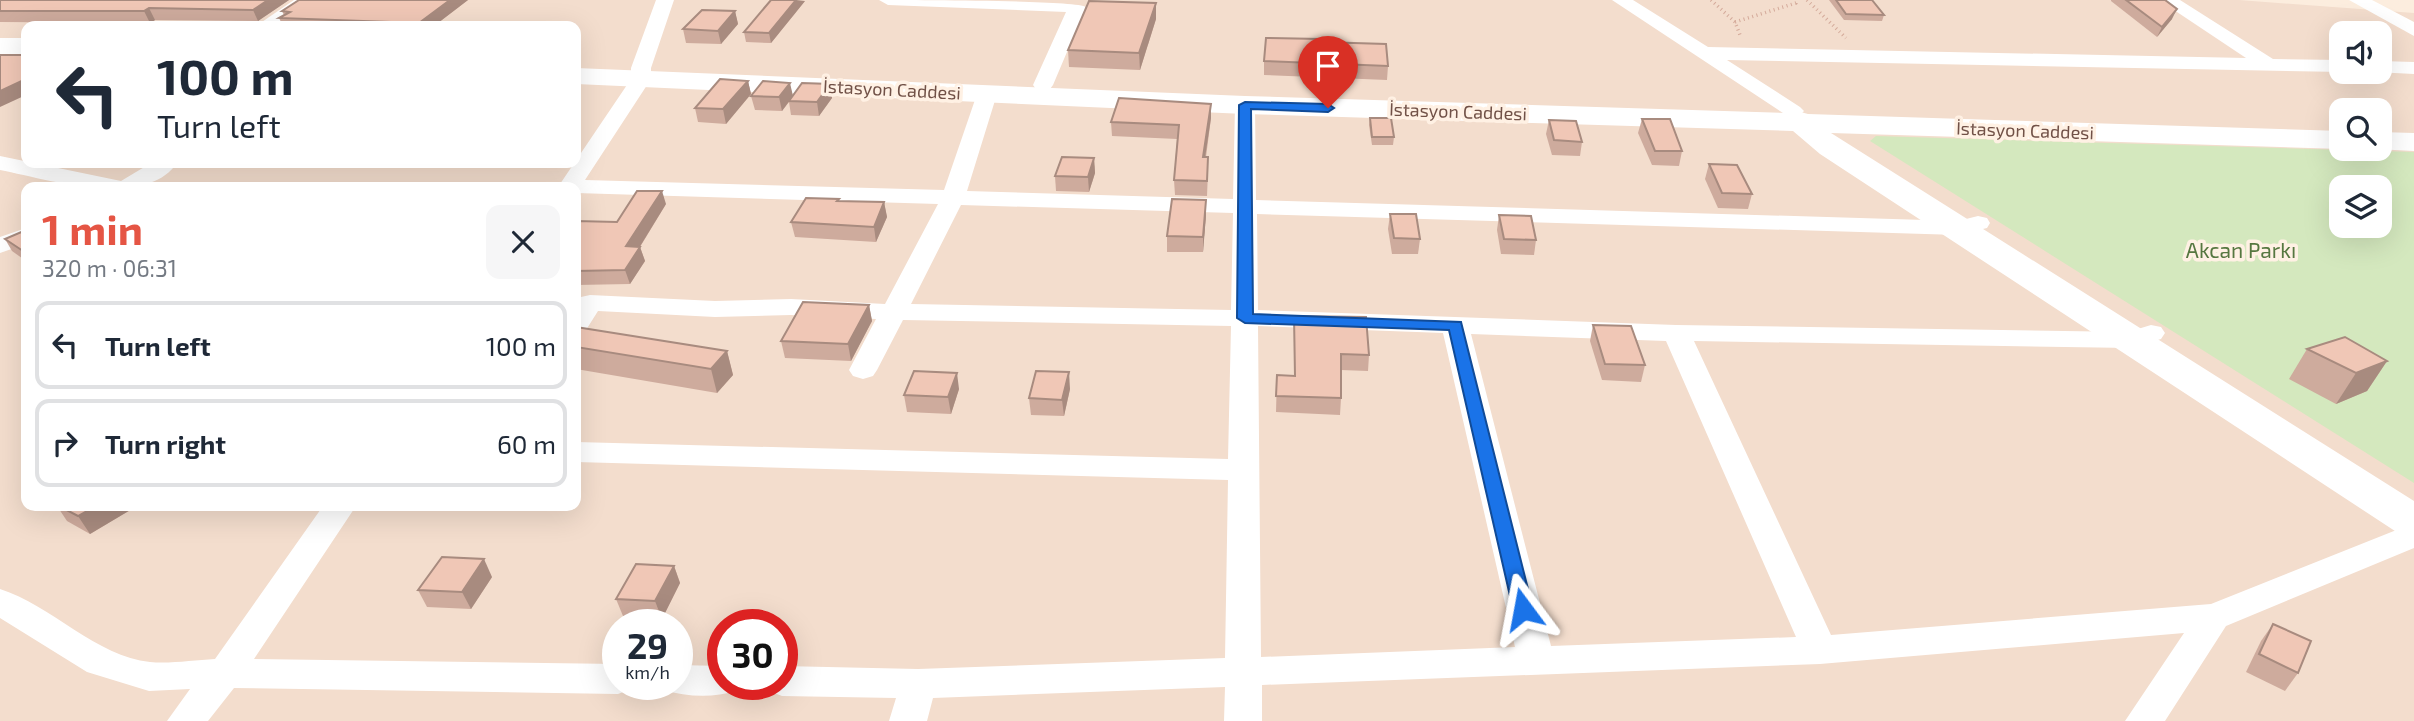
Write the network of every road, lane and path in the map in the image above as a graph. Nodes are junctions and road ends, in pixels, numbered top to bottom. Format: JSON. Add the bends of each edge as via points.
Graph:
{"nodes":[{"id":1,"x":306,"y":0,"type":"edge"},
{"id":2,"x":666,"y":0,"type":"edge"},
{"id":3,"x":888,"y":0,"type":"edge"},
{"id":4,"x":1621,"y":0,"type":"edge"},
{"id":5,"x":1711,"y":0,"type":"edge"},
{"id":6,"x":1796,"y":0,"type":"edge"},
{"id":7,"x":1807,"y":0,"type":"edge"},
{"id":8,"x":2168,"y":0,"type":"edge"},
{"id":9,"x":2358,"y":0,"type":"edge"},
{"id":10,"x":968,"y":1,"type":"edge"},
{"id":11,"x":1082,"y":4,"type":"edge"},
{"id":12,"x":273,"y":21,"type":"edge"},
{"id":13,"x":1734,"y":22,"type":"junction"},
{"id":14,"x":2414,"y":30,"type":"edge"},
{"id":15,"x":0,"y":46,"type":"edge"},
{"id":16,"x":21,"y":46,"type":"edge"},
{"id":17,"x":1702,"y":52,"type":"junction"},
{"id":18,"x":1757,"y":54,"type":"junction"},
{"id":19,"x":0,"y":57,"type":"edge"},
{"id":20,"x":21,"y":58,"type":"edge"},
{"id":21,"x":1866,"y":58,"type":"junction"},
{"id":22,"x":2266,"y":63,"type":"junction"},
{"id":23,"x":2329,"y":65,"type":"edge"},
{"id":24,"x":581,"y":66,"type":"edge"},
{"id":25,"x":2392,"y":67,"type":"edge"},
{"id":26,"x":2414,"y":68,"type":"edge"},
{"id":27,"x":641,"y":73,"type":"junction"},
{"id":28,"x":581,"y":76,"type":"edge"},
{"id":29,"x":1043,"y":85,"type":"junction"},
{"id":30,"x":986,"y":94,"type":"junction"},
{"id":31,"x":1245,"y":105,"type":"junction"},
{"id":32,"x":1804,"y":120,"type":"junction"},
{"id":33,"x":2329,"y":127,"type":"edge"},
{"id":34,"x":2392,"y":129,"type":"edge"},
{"id":35,"x":2414,"y":130,"type":"edge"},
{"id":36,"x":2329,"y":140,"type":"edge"},
{"id":37,"x":2392,"y":141,"type":"edge"},
{"id":38,"x":2414,"y":142,"type":"edge"},
{"id":39,"x":0,"y":163,"type":"edge"},
{"id":40,"x":21,"y":167,"type":"edge"},
{"id":41,"x":25,"y":168,"type":"edge"},
{"id":42,"x":158,"y":168,"type":"edge"},
{"id":43,"x":581,"y":168,"type":"edge"},
{"id":44,"x":94,"y":182,"type":"edge"},
{"id":45,"x":135,"y":182,"type":"edge"},
{"id":46,"x":581,"y":187,"type":"edge"},
{"id":47,"x":953,"y":198,"type":"junction"},
{"id":48,"x":1246,"y":208,"type":"junction"},
{"id":49,"x":1968,"y":225,"type":"junction"},
{"id":50,"x":21,"y":237,"type":"edge"},
{"id":51,"x":0,"y":246,"type":"edge"},
{"id":52,"x":892,"y":312,"type":"junction"},
{"id":53,"x":581,"y":316,"type":"edge"},
{"id":54,"x":1245,"y":318,"type":"junction"},
{"id":55,"x":1455,"y":325,"type":"junction"},
{"id":56,"x":1676,"y":333,"type":"junction"},
{"id":57,"x":2141,"y":336,"type":"junction"},
{"id":58,"x":863,"y":370,"type":"dead end"},
{"id":59,"x":581,"y":452,"type":"edge"},
{"id":60,"x":1244,"y":470,"type":"junction"},
{"id":61,"x":2414,"y":501,"type":"edge"},
{"id":62,"x":337,"y":511,"type":"edge"},
{"id":63,"x":2414,"y":522,"type":"edge"},
{"id":64,"x":2414,"y":535,"type":"edge"},
{"id":65,"x":0,"y":602,"type":"edge"},
{"id":66,"x":2214,"y":617,"type":"junction"},
{"id":67,"x":1820,"y":650,"type":"junction"},
{"id":68,"x":1536,"y":660,"type":"junction"},
{"id":69,"x":1243,"y":671,"type":"junction"},
{"id":70,"x":225,"y":673,"type":"junction"},
{"id":71,"x":602,"y":679,"type":"edge"},
{"id":72,"x":798,"y":681,"type":"edge"},
{"id":73,"x":918,"y":684,"type":"junction"},
{"id":74,"x":186,"y":721,"type":"edge"},
{"id":75,"x":908,"y":721,"type":"edge"},
{"id":76,"x":1244,"y":721,"type":"edge"},
{"id":77,"x":2144,"y":721,"type":"edge"}],
"edges":[{"from":1,"to":12,"type":"street"},
{"from":2,"to":27,"type":"street"},
{"from":3,"to":10,"type":"street"},
{"from":4,"to":17,"type":"street"},
{"from":5,"to":13,"type":"path"},
{"from":6,"to":13,"type":"path","via":[[1787,8]]},
{"from":7,"to":21,"type":"path"},
{"from":8,"to":22,"type":"street"},
{"from":9,"to":14,"type":"street"},
{"from":10,"to":11,"type":"street"},
{"from":11,"to":29,"type":"street"},
{"from":13,"to":18,"type":"path"},
{"from":15,"to":16,"type":"main road"},
{"from":17,"to":18,"type":"street"},
{"from":17,"to":32,"type":"street"},
{"from":18,"to":21,"type":"street"},
{"from":19,"to":20,"type":"main road"},
{"from":21,"to":22,"type":"street"},
{"from":22,"to":23,"type":"street"},
{"from":24,"to":27,"type":"main road"},
{"from":25,"to":26,"type":"street"},
{"from":27,"to":28,"type":"main road","name":"İstasyon Caddesi"},
{"from":27,"to":29,"type":"main road"},
{"from":27,"to":30,"type":"main road","name":"İstasyon Caddesi"},
{"from":27,"to":43,"type":"street"},
{"from":29,"to":32,"type":"main road"},
{"from":30,"to":31,"type":"main road","name":"İstasyon Caddesi"},
{"from":30,"to":47,"type":"street"},
{"from":31,"to":32,"type":"main road","name":"İstasyon Caddesi"},
{"from":31,"to":48,"type":"street"},
{"from":32,"to":33,"type":"main road"},
{"from":32,"to":36,"type":"main road","name":"İstasyon Caddesi"},
{"from":32,"to":49,"type":"main road","via":[[1831,148]]},
{"from":34,"to":35,"type":"main road"},
{"from":37,"to":38,"type":"main road"},
{"from":39,"to":40,"type":"street"},
{"from":41,"to":44,"type":"street"},
{"from":42,"to":45,"type":"street"},
{"from":46,"to":47,"type":"street"},
{"from":47,"to":48,"type":"street"},
{"from":47,"to":52,"type":"street"},
{"from":48,"to":49,"type":"street"},
{"from":48,"to":54,"type":"street"},
{"from":49,"to":57,"type":"main road"},
{"from":50,"to":51,"type":"street"},
{"from":52,"to":53,"type":"street","via":[[590,303]]},
{"from":52,"to":54,"type":"street"},
{"from":52,"to":58,"type":"street"},
{"from":54,"to":55,"type":"street"},
{"from":54,"to":60,"type":"street"},
{"from":55,"to":56,"type":"street"},
{"from":55,"to":68,"type":"street"},
{"from":56,"to":57,"type":"street"},
{"from":56,"to":67,"type":"street"},
{"from":57,"to":61,"type":"main road"},
{"from":57,"to":63,"type":"main road"},
{"from":59,"to":60,"type":"street"},
{"from":60,"to":69,"type":"street"},
{"from":62,"to":70,"type":"street"},
{"from":64,"to":66,"type":"street"},
{"from":65,"to":70,"type":"street","via":[[100,662],[149,677]]},
{"from":66,"to":67,"type":"street"},
{"from":66,"to":77,"type":"street"},
{"from":67,"to":68,"type":"street"},
{"from":68,"to":69,"type":"street"},
{"from":69,"to":73,"type":"street"},
{"from":69,"to":76,"type":"street"},
{"from":70,"to":71,"type":"street"},
{"from":70,"to":74,"type":"street"},
{"from":72,"to":73,"type":"street"},
{"from":73,"to":75,"type":"street"}]}
